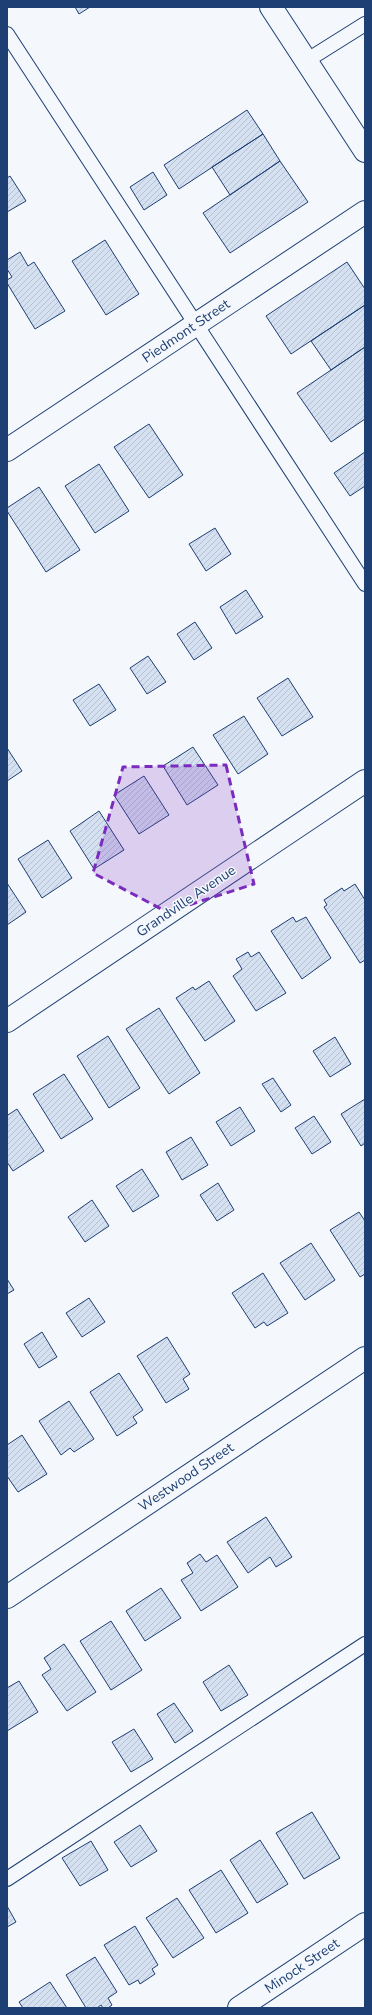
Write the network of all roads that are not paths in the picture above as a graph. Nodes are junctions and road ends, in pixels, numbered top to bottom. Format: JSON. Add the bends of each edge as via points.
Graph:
{"nodes":[{"id":1,"x":271,"y":7,"type":"edge"},
{"id":2,"x":365,"y":24,"type":"edge"},
{"id":3,"x":7,"y":34,"type":"edge"},
{"id":4,"x":306,"y":61,"type":"junction"},
{"id":5,"x":365,"y":151,"type":"edge"},
{"id":6,"x":365,"y":212,"type":"edge"},
{"id":7,"x":197,"y":324,"type":"junction"},
{"id":8,"x":7,"y":450,"type":"edge"},
{"id":9,"x":365,"y":584,"type":"edge"},
{"id":10,"x":365,"y":781,"type":"edge"},
{"id":11,"x":7,"y":1021,"type":"edge"},
{"id":12,"x":365,"y":1358,"type":"edge"},
{"id":13,"x":7,"y":1596,"type":"edge"},
{"id":14,"x":365,"y":1644,"type":"edge"},
{"id":15,"x":7,"y":1879,"type":"edge"},
{"id":16,"x":365,"y":1924,"type":"edge"},
{"id":17,"x":239,"y":2008,"type":"edge"}],
"edges":[{"from":1,"to":4,"type":"street"},
{"from":2,"to":4,"type":"lane"},
{"from":3,"to":7,"type":"lane"},
{"from":4,"to":5,"type":"street"},
{"from":6,"to":7,"type":"street","name":"Piedmont Street"},
{"from":7,"to":8,"type":"street","name":"Piedmont Street"},
{"from":7,"to":9,"type":"lane"},
{"from":10,"to":11,"type":"street","name":"Grandville Avenue"},
{"from":12,"to":13,"type":"street","name":"Westwood Street"},
{"from":14,"to":15,"type":"lane"},
{"from":16,"to":17,"type":"street","name":"Minock Street"}]}
